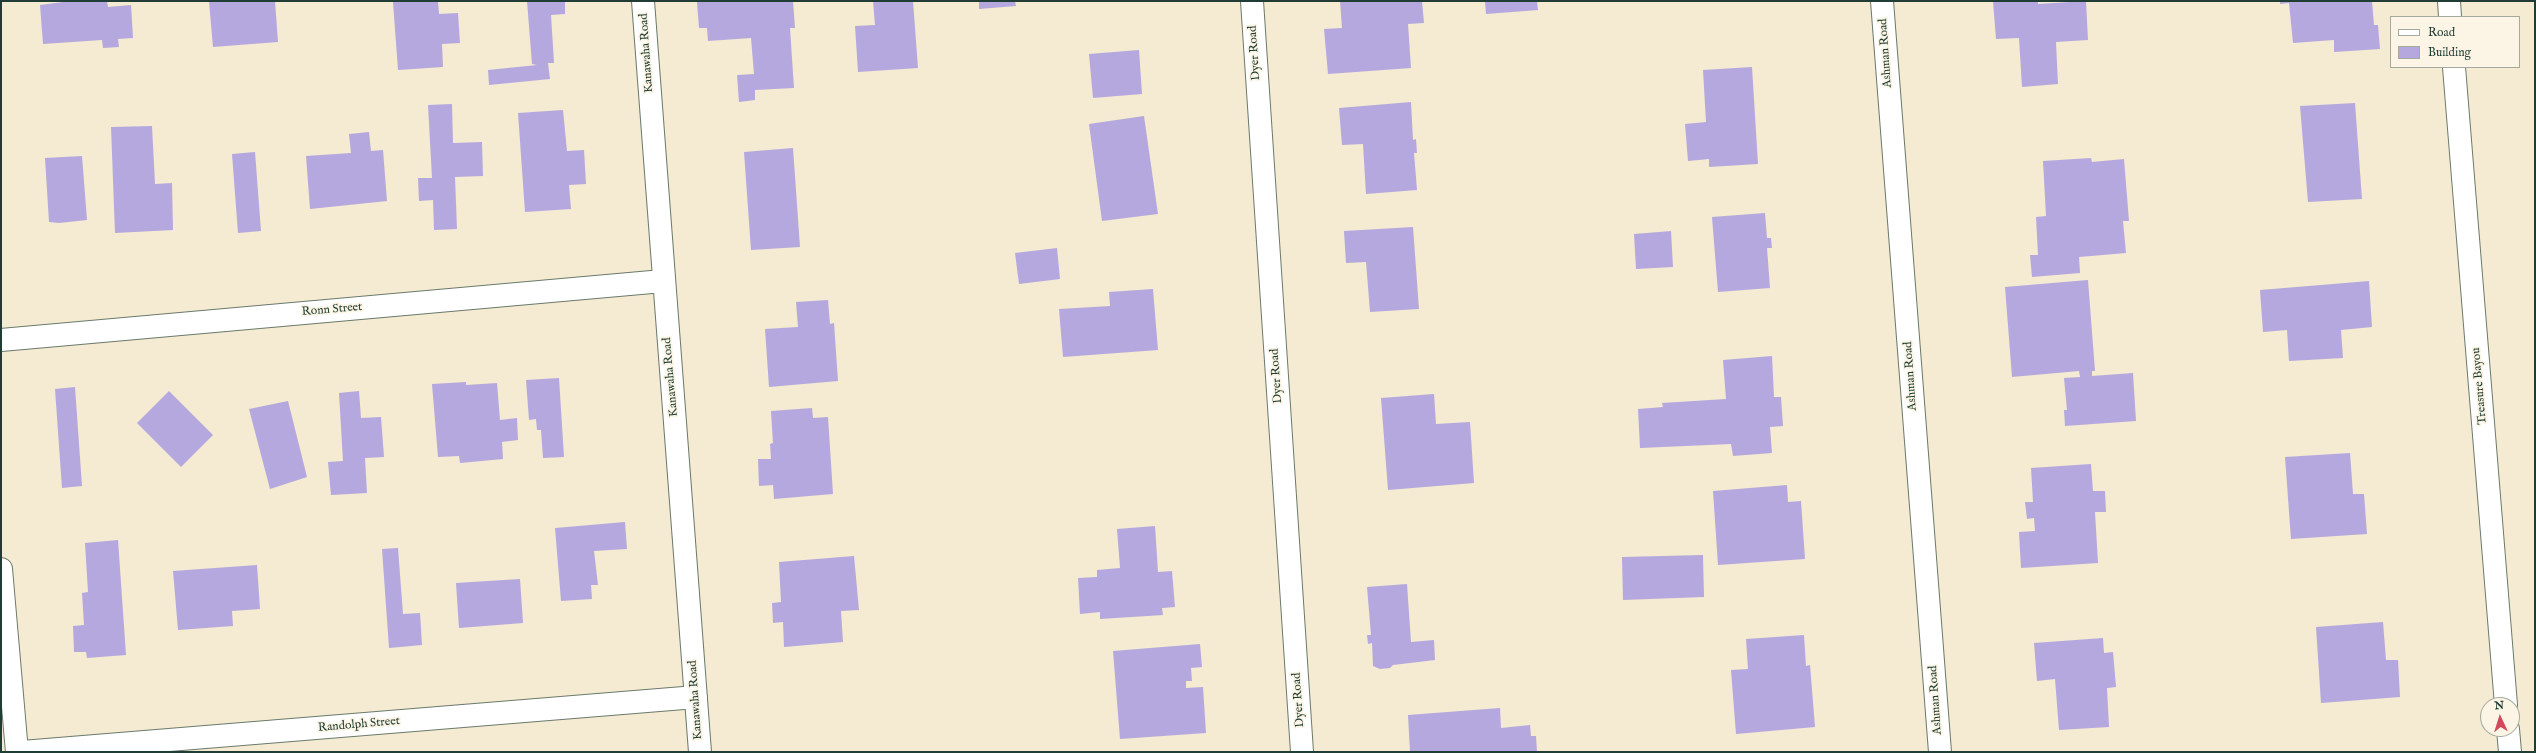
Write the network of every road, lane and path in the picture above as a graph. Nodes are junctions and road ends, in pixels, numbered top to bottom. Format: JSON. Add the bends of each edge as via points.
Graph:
{"nodes":[{"id":1,"x":643,"y":1,"type":"edge"},
{"id":2,"x":1252,"y":1,"type":"edge"},
{"id":3,"x":1882,"y":1,"type":"edge"},
{"id":4,"x":2449,"y":1,"type":"edge"},
{"id":5,"x":2450,"y":16,"type":"edge"},
{"id":6,"x":2454,"y":68,"type":"edge"},
{"id":7,"x":663,"y":281,"type":"junction"},
{"id":8,"x":1,"y":340,"type":"edge"},
{"id":9,"x":1,"y":569,"type":"edge"},
{"id":10,"x":696,"y":697,"type":"junction"},
{"id":11,"x":2505,"y":697,"type":"edge"},
{"id":12,"x":2509,"y":737,"type":"edge"},
{"id":13,"x":17,"y":752,"type":"edge"},
{"id":14,"x":22,"y":752,"type":"edge"},
{"id":15,"x":700,"y":752,"type":"edge"},
{"id":16,"x":1302,"y":752,"type":"edge"},
{"id":17,"x":1940,"y":752,"type":"edge"},
{"id":18,"x":2510,"y":752,"type":"edge"}],
"edges":[{"from":1,"to":7,"type":"street","name":"Kanawaha Road"},
{"from":2,"to":16,"type":"street","name":"Dyer Road"},
{"from":3,"to":17,"type":"street","name":"Ashman Road"},
{"from":4,"to":5,"type":"street"},
{"from":6,"to":11,"type":"street","name":"Treasure Bayou"},
{"from":7,"to":8,"type":"street","name":"Ronn Street"},
{"from":7,"to":10,"type":"street","name":"Kanawaha Road"},
{"from":9,"to":13,"type":"street"},
{"from":10,"to":14,"type":"street","name":"Randolph Street"},
{"from":10,"to":15,"type":"street","name":"Kanawaha Road"},
{"from":12,"to":18,"type":"street"}]}
